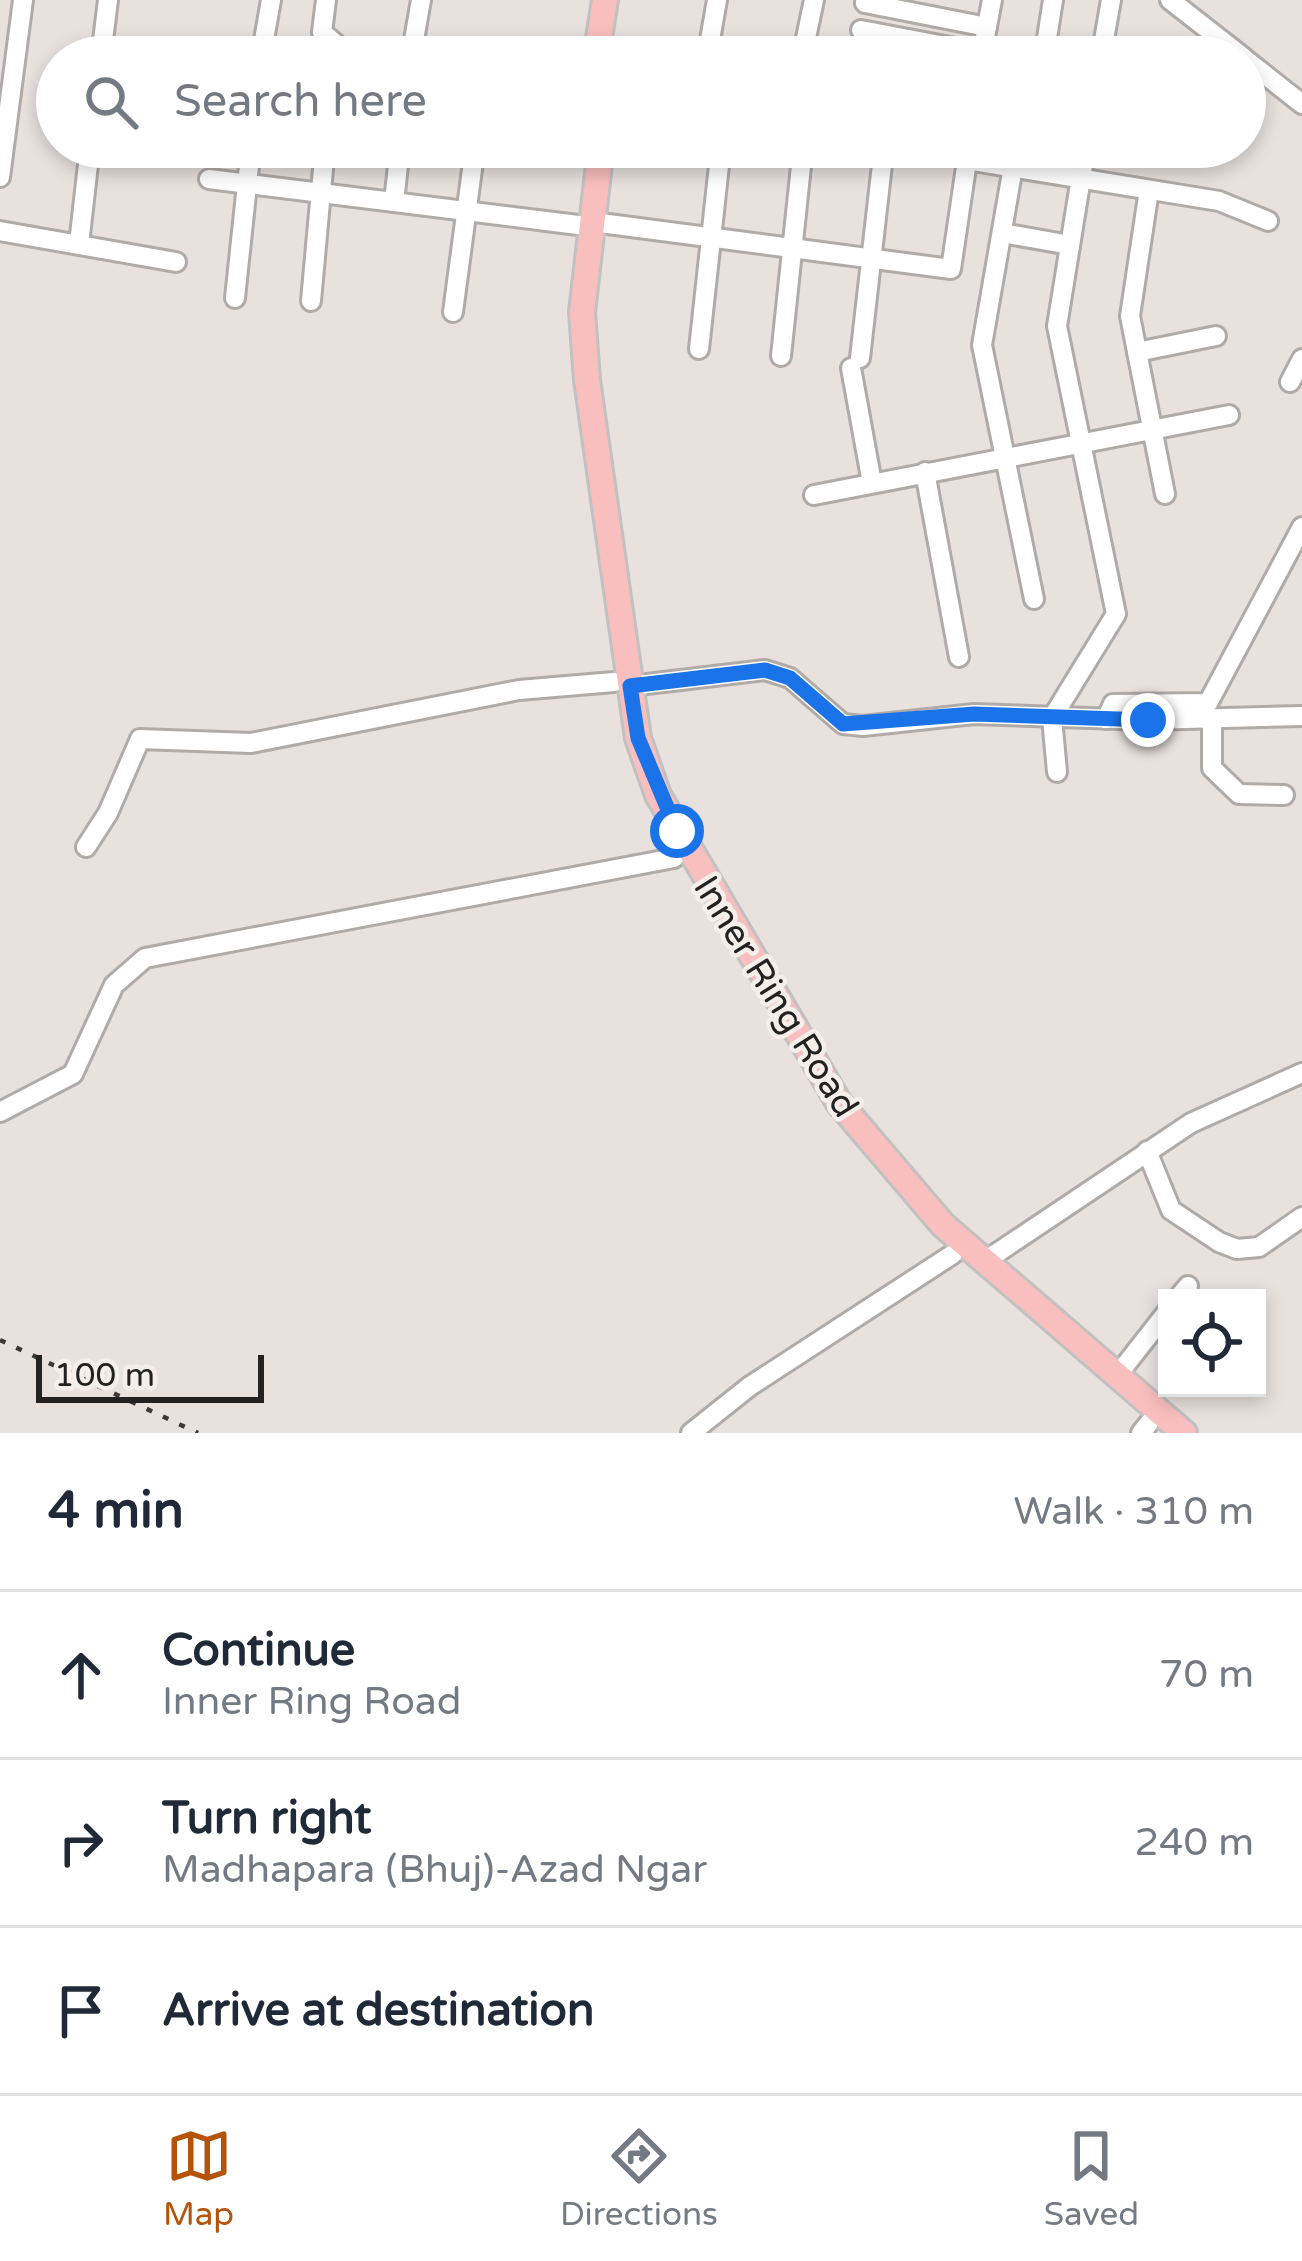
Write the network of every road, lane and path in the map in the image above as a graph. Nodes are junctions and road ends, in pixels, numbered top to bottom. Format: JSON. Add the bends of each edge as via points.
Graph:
{"nodes":[{"id":1,"x":22,"y":0,"type":"edge"},
{"id":2,"x":108,"y":0,"type":"edge"},
{"id":3,"x":271,"y":0,"type":"edge"},
{"id":4,"x":326,"y":0,"type":"edge"},
{"id":5,"x":421,"y":0,"type":"edge"},
{"id":6,"x":605,"y":0,"type":"edge"},
{"id":7,"x":620,"y":0,"type":"edge"},
{"id":8,"x":717,"y":0,"type":"edge"},
{"id":9,"x":814,"y":0,"type":"edge"},
{"id":10,"x":992,"y":0,"type":"edge"},
{"id":11,"x":1053,"y":0,"type":"edge"},
{"id":12,"x":1111,"y":0,"type":"edge"},
{"id":13,"x":1170,"y":0,"type":"edge"},
{"id":14,"x":866,"y":3,"type":"edge"},
{"id":15,"x":987,"y":26,"type":"junction"},
{"id":16,"x":861,"y":30,"type":"dead end"},
{"id":17,"x":104,"y":36,"type":"edge"},
{"id":18,"x":265,"y":36,"type":"edge"},
{"id":19,"x":327,"y":36,"type":"edge"},
{"id":20,"x":415,"y":36,"type":"edge"},
{"id":21,"x":599,"y":36,"type":"edge"},
{"id":22,"x":614,"y":36,"type":"edge"},
{"id":23,"x":710,"y":36,"type":"edge"},
{"id":24,"x":806,"y":36,"type":"edge"},
{"id":25,"x":890,"y":36,"type":"edge"},
{"id":26,"x":985,"y":36,"type":"edge"},
{"id":27,"x":1047,"y":36,"type":"edge"},
{"id":28,"x":1105,"y":36,"type":"edge"},
{"id":29,"x":1216,"y":36,"type":"edge"},
{"id":30,"x":1266,"y":75,"type":"edge"},
{"id":31,"x":1302,"y":104,"type":"edge"},
{"id":32,"x":88,"y":168,"type":"edge"},
{"id":33,"x":249,"y":168,"type":"edge"},
{"id":34,"x":322,"y":168,"type":"edge"},
{"id":35,"x":398,"y":168,"type":"edge"},
{"id":36,"x":473,"y":168,"type":"edge"},
{"id":37,"x":586,"y":168,"type":"edge"},
{"id":38,"x":597,"y":168,"type":"edge"},
{"id":39,"x":719,"y":168,"type":"edge"},
{"id":40,"x":801,"y":168,"type":"edge"},
{"id":41,"x":881,"y":168,"type":"edge"},
{"id":42,"x":966,"y":168,"type":"edge"},
{"id":43,"x":1013,"y":168,"type":"edge"},
{"id":44,"x":1019,"y":168,"type":"edge"},
{"id":45,"x":1083,"y":168,"type":"edge"},
{"id":46,"x":0,"y":177,"type":"edge"},
{"id":47,"x":1081,"y":178,"type":"junction"},
{"id":48,"x":208,"y":179,"type":"dead end"},
{"id":49,"x":247,"y":184,"type":"junction"},
{"id":50,"x":1149,"y":190,"type":"junction"},
{"id":51,"x":319,"y":193,"type":"junction"},
{"id":52,"x":394,"y":202,"type":"junction"},
{"id":53,"x":468,"y":212,"type":"junction"},
{"id":54,"x":1268,"y":221,"type":"dead end"},
{"id":55,"x":585,"y":224,"type":"junction"},
{"id":56,"x":0,"y":231,"type":"edge"},
{"id":57,"x":1002,"y":233,"type":"junction"},
{"id":58,"x":712,"y":238,"type":"junction"},
{"id":59,"x":79,"y":244,"type":"junction"},
{"id":60,"x":1070,"y":244,"type":"junction"},
{"id":61,"x":791,"y":250,"type":"junction"},
{"id":62,"x":870,"y":260,"type":"junction"},
{"id":63,"x":176,"y":262,"type":"dead end"},
{"id":64,"x":235,"y":298,"type":"dead end"},
{"id":65,"x":310,"y":301,"type":"dead end"},
{"id":66,"x":453,"y":312,"type":"dead end"},
{"id":67,"x":1216,"y":336,"type":"dead end"},
{"id":68,"x":699,"y":349,"type":"dead end"},
{"id":69,"x":1137,"y":352,"type":"junction"},
{"id":70,"x":782,"y":356,"type":"dead end"},
{"id":71,"x":1302,"y":359,"type":"edge"},
{"id":72,"x":1290,"y":382,"type":"dead end"},
{"id":73,"x":1229,"y":415,"type":"dead end"},
{"id":74,"x":1152,"y":429,"type":"junction"},
{"id":75,"x":1082,"y":442,"type":"junction"},
{"id":76,"x":1007,"y":455,"type":"junction"},
{"id":77,"x":925,"y":472,"type":"junction"},
{"id":78,"x":872,"y":483,"type":"junction"},
{"id":79,"x":1166,"y":494,"type":"dead end"},
{"id":80,"x":814,"y":495,"type":"dead end"},
{"id":81,"x":1302,"y":527,"type":"edge"},
{"id":82,"x":1034,"y":598,"type":"dead end"},
{"id":83,"x":959,"y":657,"type":"dead end"},
{"id":84,"x":622,"y":684,"type":"junction"},
{"id":85,"x":1302,"y":716,"type":"edge"},
{"id":86,"x":1052,"y":718,"type":"junction"},
{"id":87,"x":1212,"y":718,"type":"junction"},
{"id":88,"x":1106,"y":719,"type":"junction"},
{"id":89,"x":1057,"y":772,"type":"dead end"},
{"id":90,"x":1284,"y":795,"type":"dead end"},
{"id":91,"x":86,"y":847,"type":"dead end"},
{"id":92,"x":674,"y":858,"type":"junction"},
{"id":93,"x":1302,"y":1073,"type":"edge"},
{"id":94,"x":0,"y":1112,"type":"edge"},
{"id":95,"x":1147,"y":1151,"type":"junction"},
{"id":96,"x":1302,"y":1217,"type":"edge"},
{"id":97,"x":953,"y":1254,"type":"junction"},
{"id":98,"x":985,"y":1262,"type":"junction"},
{"id":99,"x":1158,"y":1323,"type":"edge"},
{"id":100,"x":1116,"y":1377,"type":"junction"},
{"id":101,"x":1150,"y":1430,"type":"edge"},
{"id":102,"x":691,"y":1433,"type":"edge"},
{"id":103,"x":1184,"y":1433,"type":"edge"}],
"edges":[{"from":1,"to":46,"type":"street"},
{"from":2,"to":17,"type":"street"},
{"from":3,"to":18,"type":"street"},
{"from":4,"to":19,"type":"street"},
{"from":5,"to":20,"type":"street"},
{"from":6,"to":21,"type":"main road"},
{"from":7,"to":22,"type":"main road"},
{"from":8,"to":23,"type":"street"},
{"from":9,"to":24,"type":"street"},
{"from":10,"to":15,"type":"street"},
{"from":11,"to":27,"type":"street"},
{"from":12,"to":28,"type":"street"},
{"from":13,"to":29,"type":"street"},
{"from":14,"to":15,"type":"street"},
{"from":15,"to":26,"type":"street"},
{"from":16,"to":25,"type":"street"},
{"from":30,"to":31,"type":"street"},
{"from":32,"to":59,"type":"street"},
{"from":33,"to":49,"type":"street"},
{"from":34,"to":51,"type":"street"},
{"from":35,"to":52,"type":"street"},
{"from":36,"to":53,"type":"street"},
{"from":37,"to":55,"type":"main road","name":"Inner Ring Road"},
{"from":38,"to":55,"type":"main road","name":"Inner Ring Road"},
{"from":39,"to":58,"type":"street"},
{"from":40,"to":61,"type":"street"},
{"from":41,"to":62,"type":"street"},
{"from":42,"to":62,"type":"street","via":[[951,269]]},
{"from":43,"to":57,"type":"street"},
{"from":44,"to":47,"type":"street"},
{"from":45,"to":47,"type":"street"},
{"from":47,"to":50,"type":"street"},
{"from":47,"to":60,"type":"street"},
{"from":48,"to":49,"type":"street"},
{"from":49,"to":51,"type":"street"},
{"from":49,"to":64,"type":"street"},
{"from":50,"to":54,"type":"street","via":[[1220,201]]},
{"from":50,"to":69,"type":"street","via":[[1130,316]]},
{"from":51,"to":52,"type":"street"},
{"from":51,"to":65,"type":"street"},
{"from":52,"to":53,"type":"street"},
{"from":53,"to":55,"type":"street"},
{"from":53,"to":66,"type":"street"},
{"from":55,"to":58,"type":"street"},
{"from":55,"to":84,"type":"main road","name":"Inner Ring Road","via":[[567,312],[572,382]]},
{"from":56,"to":59,"type":"street"},
{"from":57,"to":60,"type":"street"},
{"from":57,"to":76,"type":"street","via":[[982,345]]},
{"from":58,"to":61,"type":"street"},
{"from":58,"to":68,"type":"street"},
{"from":59,"to":63,"type":"street"},
{"from":60,"to":75,"type":"street","via":[[1057,326]]},
{"from":61,"to":62,"type":"street"},
{"from":61,"to":70,"type":"street"},
{"from":62,"to":78,"type":"street","via":[[856,363]]},
{"from":67,"to":69,"type":"street"},
{"from":69,"to":74,"type":"street"},
{"from":71,"to":72,"type":"street"},
{"from":73,"to":74,"type":"street"},
{"from":74,"to":75,"type":"street"},
{"from":74,"to":79,"type":"street"},
{"from":75,"to":76,"type":"street"},
{"from":75,"to":86,"type":"street","via":[[1116,614]]},
{"from":76,"to":77,"type":"street"},
{"from":76,"to":82,"type":"street"},
{"from":77,"to":78,"type":"street"},
{"from":77,"to":83,"type":"street"},
{"from":78,"to":80,"type":"street"},
{"from":81,"to":88,"type":"street","via":[[1208,704],[1113,704]]},
{"from":84,"to":86,"type":"street","via":[[765,670],[790,678],[843,724],[974,714]]},
{"from":84,"to":91,"type":"street","via":[[519,690],[251,743],[140,739]]},
{"from":84,"to":92,"type":"main road","name":"Inner Ring Road","via":[[623,742]]},
{"from":84,"to":98,"type":"main road","name":"Inner Ring Road","via":[[658,796],[839,1103]]},
{"from":85,"to":87,"type":"street"},
{"from":86,"to":88,"type":"street"},
{"from":86,"to":89,"type":"street"},
{"from":87,"to":88,"type":"street"},
{"from":87,"to":90,"type":"street","via":[[1212,768],[1239,794]]},
{"from":92,"to":94,"type":"street","via":[[145,958],[114,985],[73,1074]]},
{"from":92,"to":97,"type":"main road","name":"Inner Ring Road","via":[[827,1112]]},
{"from":93,"to":95,"type":"street","via":[[1220,1107]]},
{"from":95,"to":96,"type":"street","via":[[1171,1210],[1219,1243],[1259,1247]]},
{"from":95,"to":98,"type":"street"},
{"from":97,"to":101,"type":"main road","name":"Inner Ring Road"},
{"from":97,"to":102,"type":"street"},
{"from":98,"to":100,"type":"main road","name":"Inner Ring Road"},
{"from":99,"to":100,"type":"street"},
{"from":100,"to":103,"type":"main road","name":"Inner Ring Road"}]}
